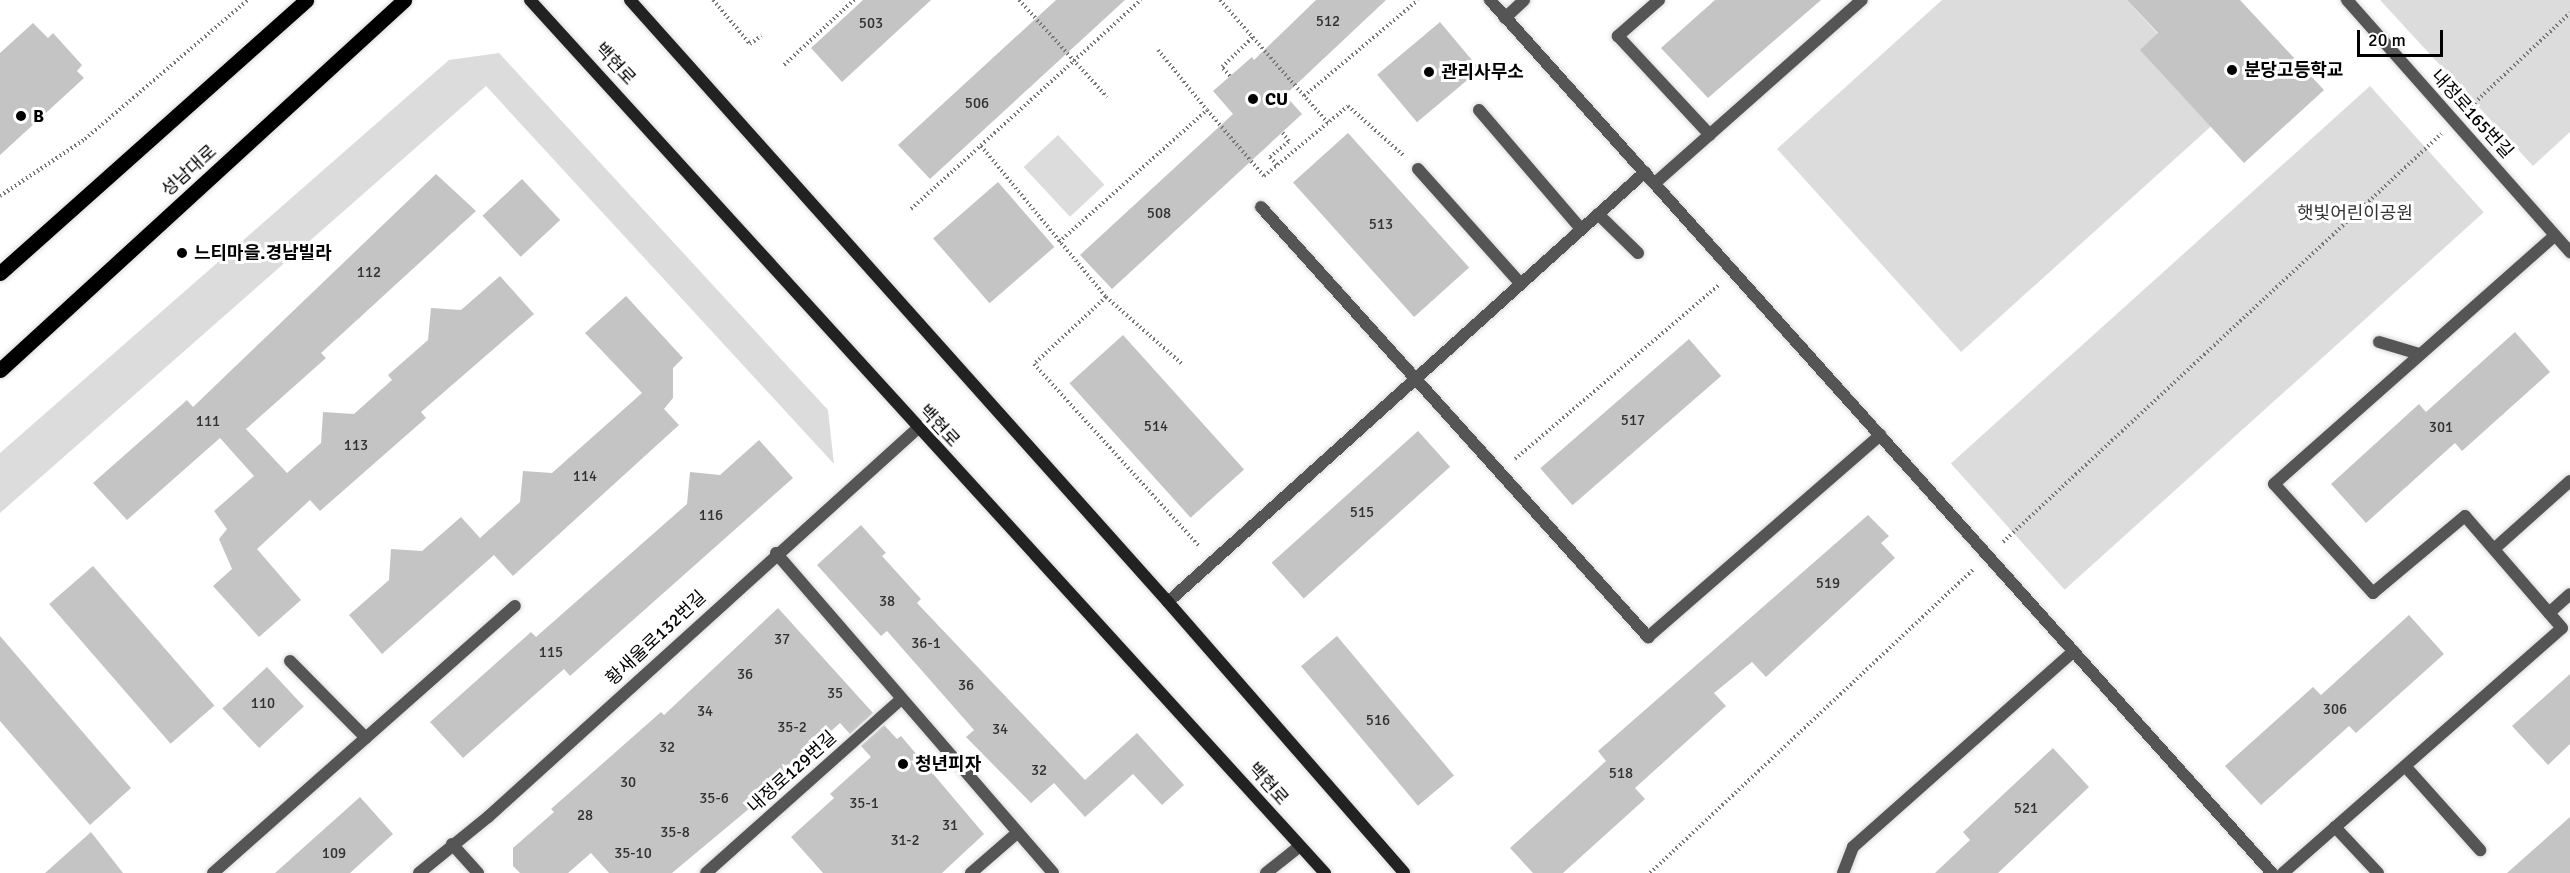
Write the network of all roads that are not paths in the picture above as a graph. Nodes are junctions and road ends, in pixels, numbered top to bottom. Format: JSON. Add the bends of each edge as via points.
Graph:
{"nodes":[{"id":1,"x":306,"y":0,"type":"edge"},
{"id":2,"x":404,"y":0,"type":"edge"},
{"id":3,"x":530,"y":0,"type":"edge"},
{"id":4,"x":630,"y":0,"type":"edge"},
{"id":5,"x":1490,"y":0,"type":"edge"},
{"id":6,"x":1524,"y":0,"type":"edge"},
{"id":7,"x":1659,"y":0,"type":"edge"},
{"id":8,"x":1862,"y":0,"type":"edge"},
{"id":9,"x":2347,"y":0,"type":"edge"},
{"id":10,"x":1505,"y":18,"type":"junction"},
{"id":11,"x":1479,"y":110,"type":"dead end"},
{"id":12,"x":1710,"y":135,"type":"junction"},
{"id":13,"x":1418,"y":169,"type":"road end"},
{"id":14,"x":1645,"y":172,"type":"junction"},
{"id":15,"x":1655,"y":183,"type":"junction"},
{"id":16,"x":1261,"y":207,"type":"dead end"},
{"id":17,"x":1599,"y":214,"type":"junction"},
{"id":18,"x":1581,"y":229,"type":"junction"},
{"id":19,"x":2555,"y":235,"type":"junction"},
{"id":20,"x":2570,"y":252,"type":"edge"},
{"id":21,"x":1638,"y":253,"type":"dead end"},
{"id":22,"x":0,"y":273,"type":"edge"},
{"id":23,"x":1521,"y":284,"type":"junction"},
{"id":24,"x":2379,"y":342,"type":"dead end"},
{"id":25,"x":2419,"y":354,"type":"junction"},
{"id":26,"x":0,"y":370,"type":"edge"},
{"id":27,"x":1417,"y":377,"type":"junction"},
{"id":28,"x":917,"y":429,"type":"junction"},
{"id":29,"x":1880,"y":435,"type":"junction"},
{"id":30,"x":2570,"y":481,"type":"edge"},
{"id":31,"x":2494,"y":549,"type":"junction"},
{"id":32,"x":776,"y":553,"type":"junction"},
{"id":33,"x":2570,"y":594,"type":"edge"},
{"id":34,"x":1168,"y":602,"type":"junction"},
{"id":35,"x":515,"y":606,"type":"dead end"},
{"id":36,"x":2549,"y":613,"type":"junction"},
{"id":37,"x":2074,"y":651,"type":"junction"},
{"id":38,"x":290,"y":661,"type":"dead end"},
{"id":39,"x":901,"y":699,"type":"junction"},
{"id":40,"x":366,"y":738,"type":"junction"},
{"id":41,"x":2405,"y":766,"type":"junction"},
{"id":42,"x":2335,"y":827,"type":"junction"},
{"id":43,"x":1017,"y":832,"type":"junction"},
{"id":44,"x":452,"y":843,"type":"junction"},
{"id":45,"x":1300,"y":846,"type":"junction"},
{"id":46,"x":2480,"y":850,"type":"dead end"},
{"id":47,"x":213,"y":873,"type":"edge"},
{"id":48,"x":419,"y":873,"type":"edge"},
{"id":49,"x":478,"y":873,"type":"edge"},
{"id":50,"x":706,"y":873,"type":"edge"},
{"id":51,"x":971,"y":873,"type":"edge"},
{"id":52,"x":1053,"y":873,"type":"edge"},
{"id":53,"x":1266,"y":873,"type":"edge"},
{"id":54,"x":1325,"y":873,"type":"edge"},
{"id":55,"x":1404,"y":873,"type":"edge"},
{"id":56,"x":1843,"y":873,"type":"edge"},
{"id":57,"x":2272,"y":873,"type":"edge"},
{"id":58,"x":2283,"y":873,"type":"edge"},
{"id":59,"x":2378,"y":873,"type":"edge"}],
"edges":[{"from":1,"to":22,"type":"main road"},
{"from":2,"to":26,"type":"main road","name":"성남대로"},
{"from":3,"to":28,"type":"main road","name":"백현로","via":[[619,94]]},
{"from":4,"to":34,"type":"main road"},
{"from":5,"to":10,"type":"street"},
{"from":6,"to":10,"type":"street"},
{"from":7,"to":12,"type":"street","via":[[1618,36]]},
{"from":8,"to":12,"type":"street"},
{"from":9,"to":19,"type":"street","name":"내정로165번길"},
{"from":10,"to":14,"type":"street"},
{"from":11,"to":18,"type":"street"},
{"from":12,"to":15,"type":"street"},
{"from":13,"to":23,"type":"street"},
{"from":14,"to":15,"type":"street"},
{"from":14,"to":17,"type":"street"},
{"from":15,"to":29,"type":"street"},
{"from":16,"to":27,"type":"street"},
{"from":17,"to":18,"type":"street"},
{"from":17,"to":21,"type":"street"},
{"from":18,"to":23,"type":"street"},
{"from":19,"to":20,"type":"street","name":"내정로165번길"},
{"from":19,"to":25,"type":"street"},
{"from":23,"to":27,"type":"street"},
{"from":24,"to":25,"type":"street"},
{"from":25,"to":31,"type":"street","via":[[2274,484],[2373,593],[2465,516]]},
{"from":27,"to":29,"type":"street","via":[[1648,637]]},
{"from":27,"to":34,"type":"street","via":[[1211,559],[1207,570]]},
{"from":28,"to":32,"type":"street","name":"황새울로132번길"},
{"from":28,"to":45,"type":"main road","name":"백현로","via":[[1122,647]]},
{"from":29,"to":37,"type":"street"},
{"from":30,"to":31,"type":"street"},
{"from":31,"to":36,"type":"street"},
{"from":32,"to":39,"type":"street"},
{"from":32,"to":44,"type":"street","name":"황새울로132번길","via":[[488,817]]},
{"from":33,"to":36,"type":"street"},
{"from":34,"to":55,"type":"main road"},
{"from":35,"to":40,"type":"street"},
{"from":36,"to":41,"type":"street","via":[[2562,628]]},
{"from":37,"to":56,"type":"street","via":[[1853,847]]},
{"from":37,"to":57,"type":"street"},
{"from":38,"to":40,"type":"street"},
{"from":39,"to":43,"type":"street"},
{"from":39,"to":50,"type":"street","name":"내정로129번길"},
{"from":40,"to":47,"type":"street"},
{"from":41,"to":42,"type":"street"},
{"from":41,"to":46,"type":"street"},
{"from":42,"to":58,"type":"street"},
{"from":42,"to":59,"type":"street"},
{"from":43,"to":51,"type":"street"},
{"from":43,"to":52,"type":"street"},
{"from":44,"to":48,"type":"street","name":"황새울로132번길"},
{"from":44,"to":49,"type":"street"},
{"from":45,"to":53,"type":"street"},
{"from":45,"to":54,"type":"main road","name":"백현로"}]}
